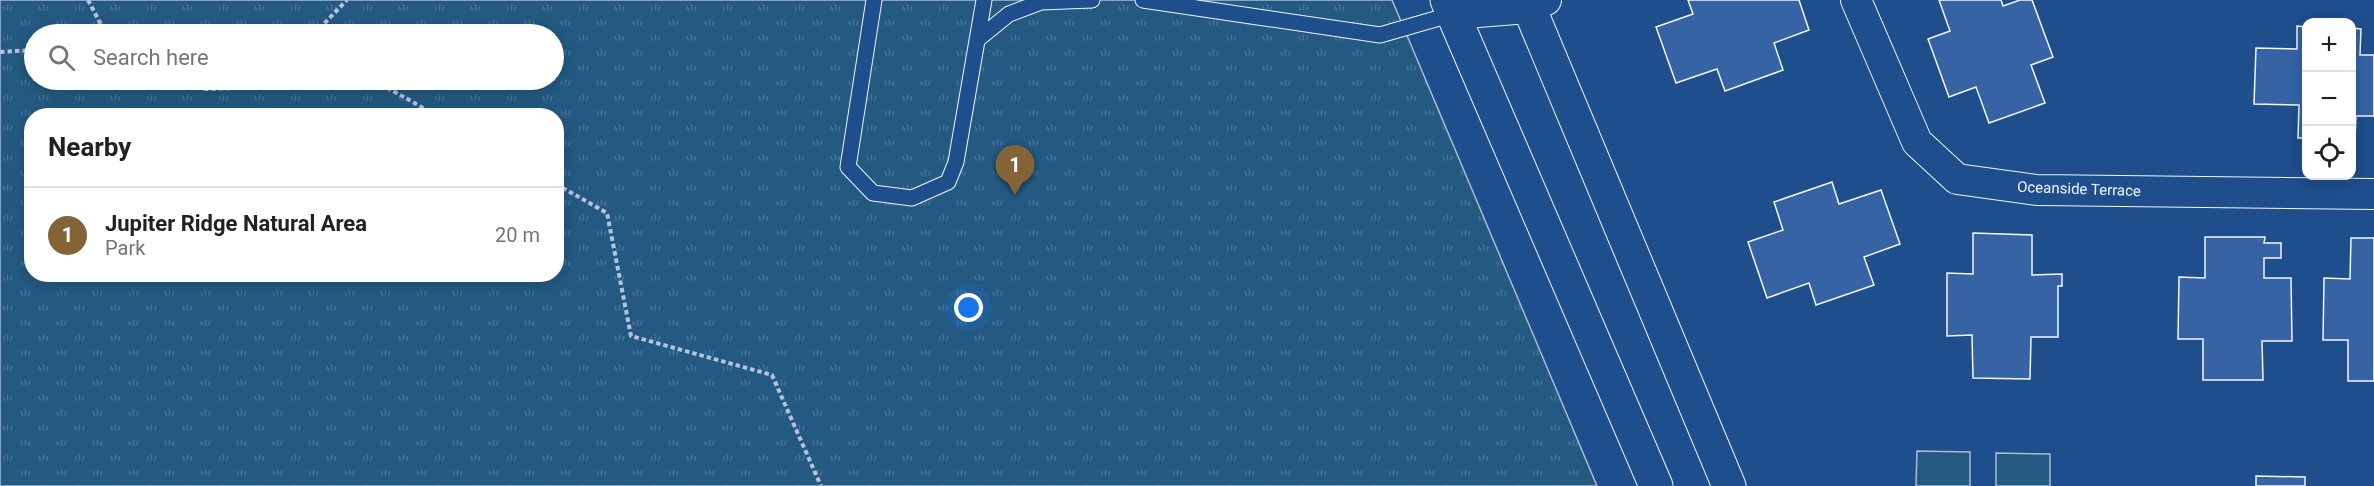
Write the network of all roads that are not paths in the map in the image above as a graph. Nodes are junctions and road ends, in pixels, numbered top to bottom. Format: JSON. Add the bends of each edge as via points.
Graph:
{"nodes":[{"id":1,"x":874,"y":0,"type":"edge"},
{"id":2,"x":984,"y":0,"type":"edge"},
{"id":3,"x":1092,"y":0,"type":"edge"},
{"id":4,"x":1143,"y":0,"type":"edge"},
{"id":5,"x":1856,"y":0,"type":"edge"},
{"id":6,"x":1534,"y":3,"type":"edge"},
{"id":7,"x":1457,"y":5,"type":"edge"},
{"id":8,"x":977,"y":40,"type":"junction"},
{"id":9,"x":2374,"y":194,"type":"edge"},
{"id":10,"x":1656,"y":486,"type":"edge"},
{"id":11,"x":1729,"y":486,"type":"edge"}],
"edges":[{"from":1,"to":8,"type":"lane","via":[[848,167],[873,193],[912,198],[948,182],[956,162]]},
{"from":2,"to":8,"type":"lane"},
{"from":3,"to":8,"type":"lane","via":[[1041,2],[1009,14]]},
{"from":4,"to":7,"type":"lane","via":[[1380,34]]},
{"from":5,"to":9,"type":"street","name":"Oceanside Terrace","via":[[1917,142],[1957,179],[2037,190]]},
{"from":6,"to":7,"type":"street"},
{"from":6,"to":11,"type":"main road"},
{"from":7,"to":10,"type":"main road"}]}
